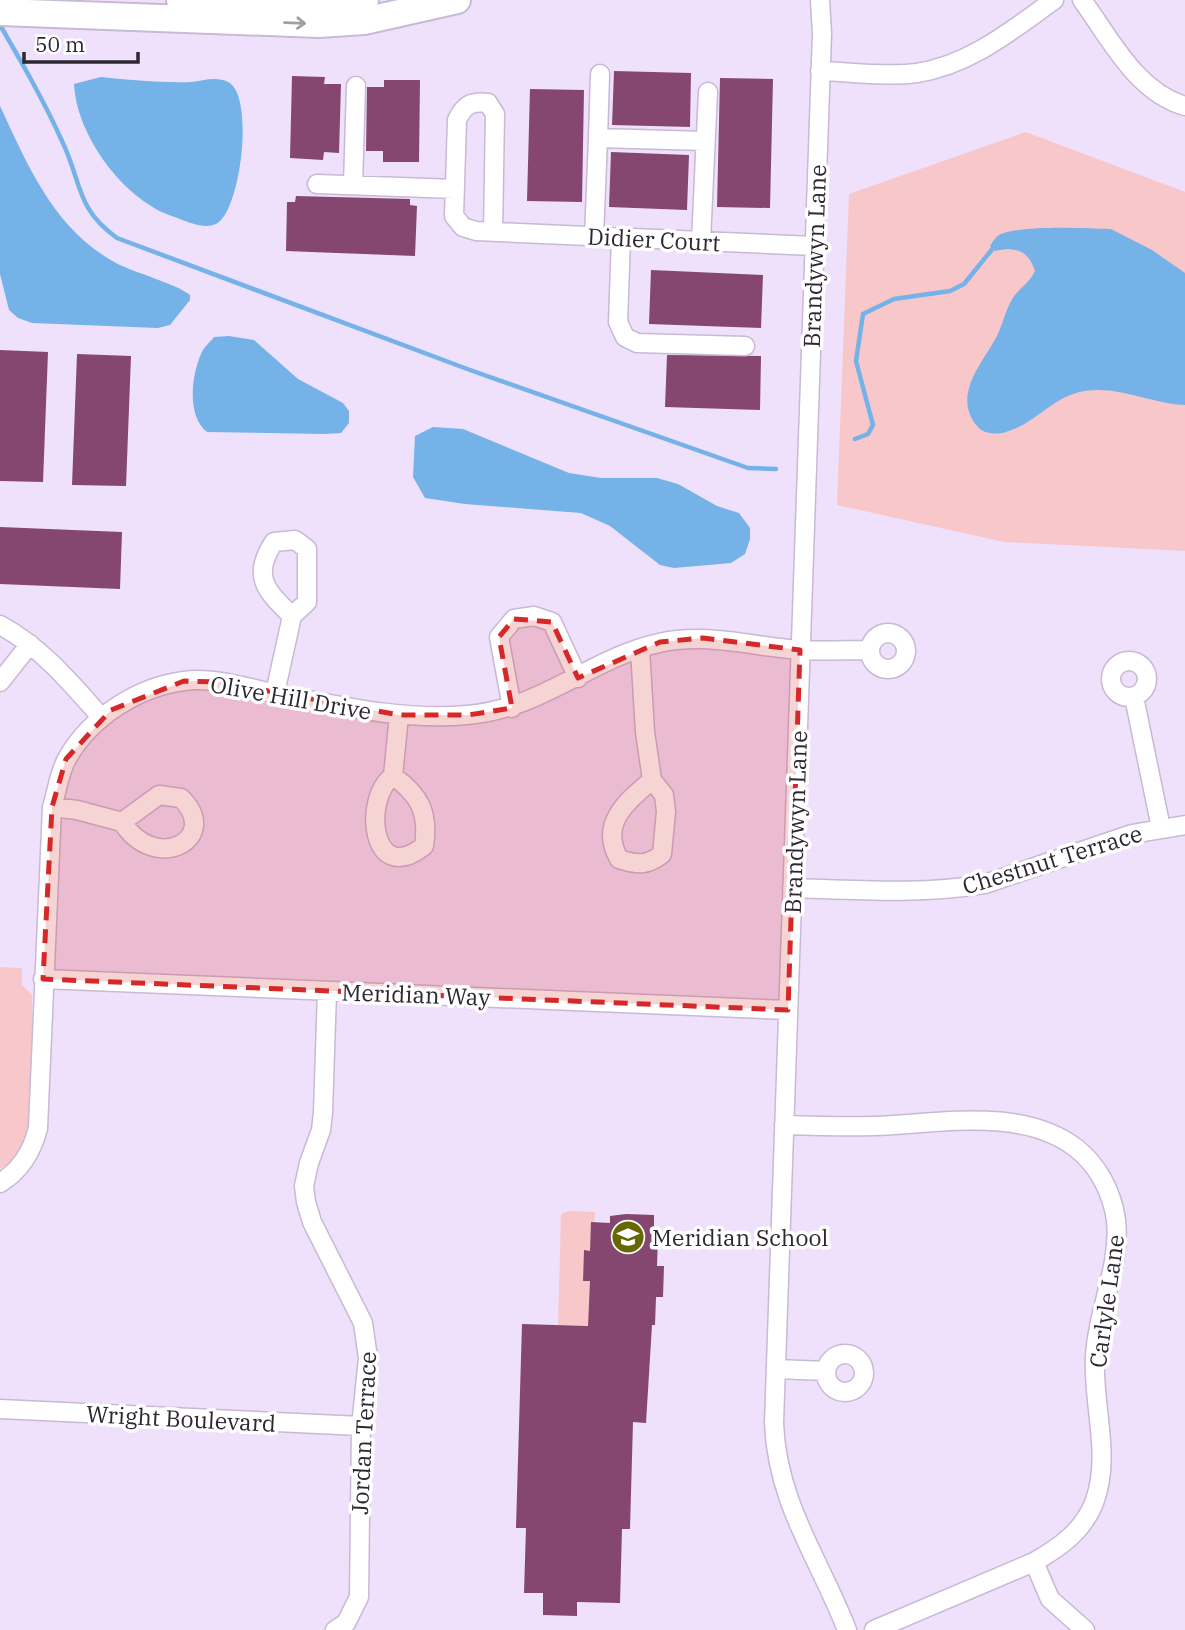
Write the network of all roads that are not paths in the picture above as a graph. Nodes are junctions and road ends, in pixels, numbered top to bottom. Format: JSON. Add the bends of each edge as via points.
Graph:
{"nodes":[{"id":1,"x":180,"y":0,"type":"edge"},
{"id":2,"x":365,"y":0,"type":"edge"},
{"id":3,"x":457,"y":0,"type":"edge"},
{"id":4,"x":820,"y":0,"type":"edge"},
{"id":5,"x":1054,"y":0,"type":"edge"},
{"id":6,"x":1082,"y":0,"type":"edge"},
{"id":7,"x":3,"y":13,"type":"edge"},
{"id":8,"x":820,"y":71,"type":"junction"},
{"id":9,"x":600,"y":74,"type":"dead end"},
{"id":10,"x":356,"y":86,"type":"dead end"},
{"id":11,"x":708,"y":92,"type":"dead end"},
{"id":12,"x":1185,"y":106,"type":"edge"},
{"id":13,"x":598,"y":138,"type":"junction"},
{"id":14,"x":705,"y":141,"type":"junction"},
{"id":15,"x":317,"y":184,"type":"dead end"},
{"id":16,"x":353,"y":185,"type":"junction"},
{"id":17,"x":455,"y":189,"type":"junction"},
{"id":18,"x":493,"y":232,"type":"junction"},
{"id":19,"x":594,"y":237,"type":"junction"},
{"id":20,"x":621,"y":238,"type":"junction"},
{"id":21,"x":701,"y":241,"type":"junction"},
{"id":22,"x":814,"y":246,"type":"junction"},
{"id":23,"x":746,"y":346,"type":"dead end"},
{"id":24,"x":292,"y":616,"type":"dead end"},
{"id":25,"x":0,"y":625,"type":"edge"},
{"id":26,"x":30,"y":644,"type":"junction"},
{"id":27,"x":640,"y":649,"type":"junction"},
{"id":28,"x":800,"y":650,"type":"junction"},
{"id":29,"x":870,"y":650,"type":"dead end"},
{"id":30,"x":578,"y":678,"type":"junction"},
{"id":31,"x":0,"y":682,"type":"edge"},
{"id":32,"x":275,"y":693,"type":"junction"},
{"id":33,"x":1134,"y":697,"type":"dead end"},
{"id":34,"x":512,"y":708,"type":"junction"},
{"id":35,"x":399,"y":716,"type":"junction"},
{"id":36,"x":101,"y":717,"type":"junction"},
{"id":37,"x":393,"y":776,"type":"dead end"},
{"id":38,"x":652,"y":780,"type":"junction"},
{"id":39,"x":52,"y":807,"type":"junction"},
{"id":40,"x":122,"y":822,"type":"dead end"},
{"id":41,"x":1185,"y":824,"type":"edge"},
{"id":42,"x":1161,"y":828,"type":"junction"},
{"id":43,"x":792,"y":888,"type":"junction"},
{"id":44,"x":43,"y":979,"type":"junction"},
{"id":45,"x":327,"y":991,"type":"junction"},
{"id":46,"x":788,"y":1010,"type":"junction"},
{"id":47,"x":784,"y":1125,"type":"junction"},
{"id":48,"x":0,"y":1183,"type":"edge"},
{"id":49,"x":776,"y":1369,"type":"junction"},
{"id":50,"x":826,"y":1371,"type":"dead end"},
{"id":51,"x":0,"y":1409,"type":"edge"},
{"id":52,"x":361,"y":1426,"type":"junction"},
{"id":53,"x":1034,"y":1562,"type":"junction"},
{"id":54,"x":335,"y":1630,"type":"edge"},
{"id":55,"x":847,"y":1630,"type":"edge"},
{"id":56,"x":874,"y":1630,"type":"edge"},
{"id":57,"x":1085,"y":1630,"type":"edge"}],
"edges":[{"from":1,"to":2,"type":"main road","via":[[275,4]]},
{"from":7,"to":3,"type":"main road","one_way":true,"via":[[319,24],[363,21]]},
{"from":4,"to":8,"type":"street","name":"Brandywyn Lane"},
{"from":5,"to":8,"type":"street","via":[[974,55],[942,67],[895,74]]},
{"from":6,"to":12,"type":"street","via":[[1134,71],[1165,98]]},
{"from":8,"to":22,"type":"street","name":"Brandywyn Lane"},
{"from":9,"to":13,"type":"street"},
{"from":10,"to":16,"type":"street"},
{"from":11,"to":14,"type":"street"},
{"from":13,"to":14,"type":"street"},
{"from":13,"to":19,"type":"street"},
{"from":14,"to":21,"type":"street"},
{"from":15,"to":16,"type":"street"},
{"from":16,"to":17,"type":"street"},
{"from":17,"to":18,"type":"street","name":"Didier Court","via":[[454,216],[463,227]]},
{"from":17,"to":18,"type":"street","name":"Didier Court","via":[[457,120],[463,108],[475,102],[488,103],[495,114]]},
{"from":18,"to":19,"type":"street","name":"Didier Court"},
{"from":19,"to":20,"type":"street","name":"Didier Court"},
{"from":20,"to":21,"type":"street","name":"Didier Court"},
{"from":20,"to":23,"type":"street","via":[[618,322],[625,337],[637,343]]},
{"from":21,"to":22,"type":"street","name":"Didier Court"},
{"from":22,"to":28,"type":"street","name":"Brandywyn Lane"},
{"from":24,"to":32,"type":"street"},
{"from":25,"to":26,"type":"street"},
{"from":26,"to":31,"type":"street"},
{"from":26,"to":36,"type":"street"},
{"from":27,"to":28,"type":"street","name":"Olive Hill Drive","via":[[703,638]]},
{"from":27,"to":30,"type":"street","name":"Olive Hill Drive"},
{"from":27,"to":38,"type":"street"},
{"from":28,"to":29,"type":"street","name":"Olive Hill Drive"},
{"from":28,"to":43,"type":"street","name":"Brandywyn Lane"},
{"from":30,"to":34,"type":"street","name":"Olive Hill Drive"},
{"from":30,"to":34,"type":"street","via":[[552,622],[534,616],[514,619],[499,638]]},
{"from":32,"to":35,"type":"street","name":"Olive Hill Drive"},
{"from":32,"to":36,"type":"street","name":"Olive Hill Drive","via":[[219,682],[184,681],[148,692]]},
{"from":33,"to":42,"type":"street"},
{"from":34,"to":35,"type":"street","name":"Olive Hill Drive","via":[[468,715]]},
{"from":35,"to":37,"type":"street"},
{"from":36,"to":39,"type":"street","name":"Olive Hill Drive","via":[[66,758]]},
{"from":38,"to":38,"type":"street","via":[[664,795],[662,854],[650,864],[635,865],[619,859],[612,846],[612,832],[616,814]]},
{"from":39,"to":40,"type":"street"},
{"from":39,"to":44,"type":"street","name":"Olive Hill Drive"},
{"from":41,"to":42,"type":"street","name":"Chestnut Terrace"},
{"from":42,"to":43,"type":"street","name":"Chestnut Terrace","via":[[961,888],[925,892]]},
{"from":43,"to":46,"type":"street","name":"Brandywyn Lane"},
{"from":44,"to":45,"type":"street","name":"Meridian Way"},
{"from":44,"to":48,"type":"street","name":"Olive Hill Drive","via":[[38,1128],[23,1163]]},
{"from":45,"to":46,"type":"street","name":"Meridian Way"},
{"from":45,"to":52,"type":"street","name":"Jordan Terrace","via":[[323,1113],[304,1186],[312,1222],[355,1304],[367,1340]]},
{"from":46,"to":47,"type":"street","name":"Brandywyn Lane"},
{"from":47,"to":49,"type":"street","name":"Brandywyn Lane"},
{"from":47,"to":53,"type":"street","name":"Carlyle Lane","via":[[1024,1125],[1075,1147],[1102,1177],[1116,1223],[1095,1356],[1100,1476],[1094,1503],[1082,1525]]},
{"from":49,"to":50,"type":"street"},
{"from":49,"to":55,"type":"street","name":"Brandywyn Lane","via":[[779,1469],[794,1518]]},
{"from":51,"to":52,"type":"street","name":"Wright Boulevard"},
{"from":52,"to":54,"type":"street","name":"Jordan Terrace","via":[[359,1597],[346,1623]]},
{"from":53,"to":56,"type":"street","name":"Carlyle Lane"},
{"from":53,"to":57,"type":"street","via":[[1050,1599]]}]}
